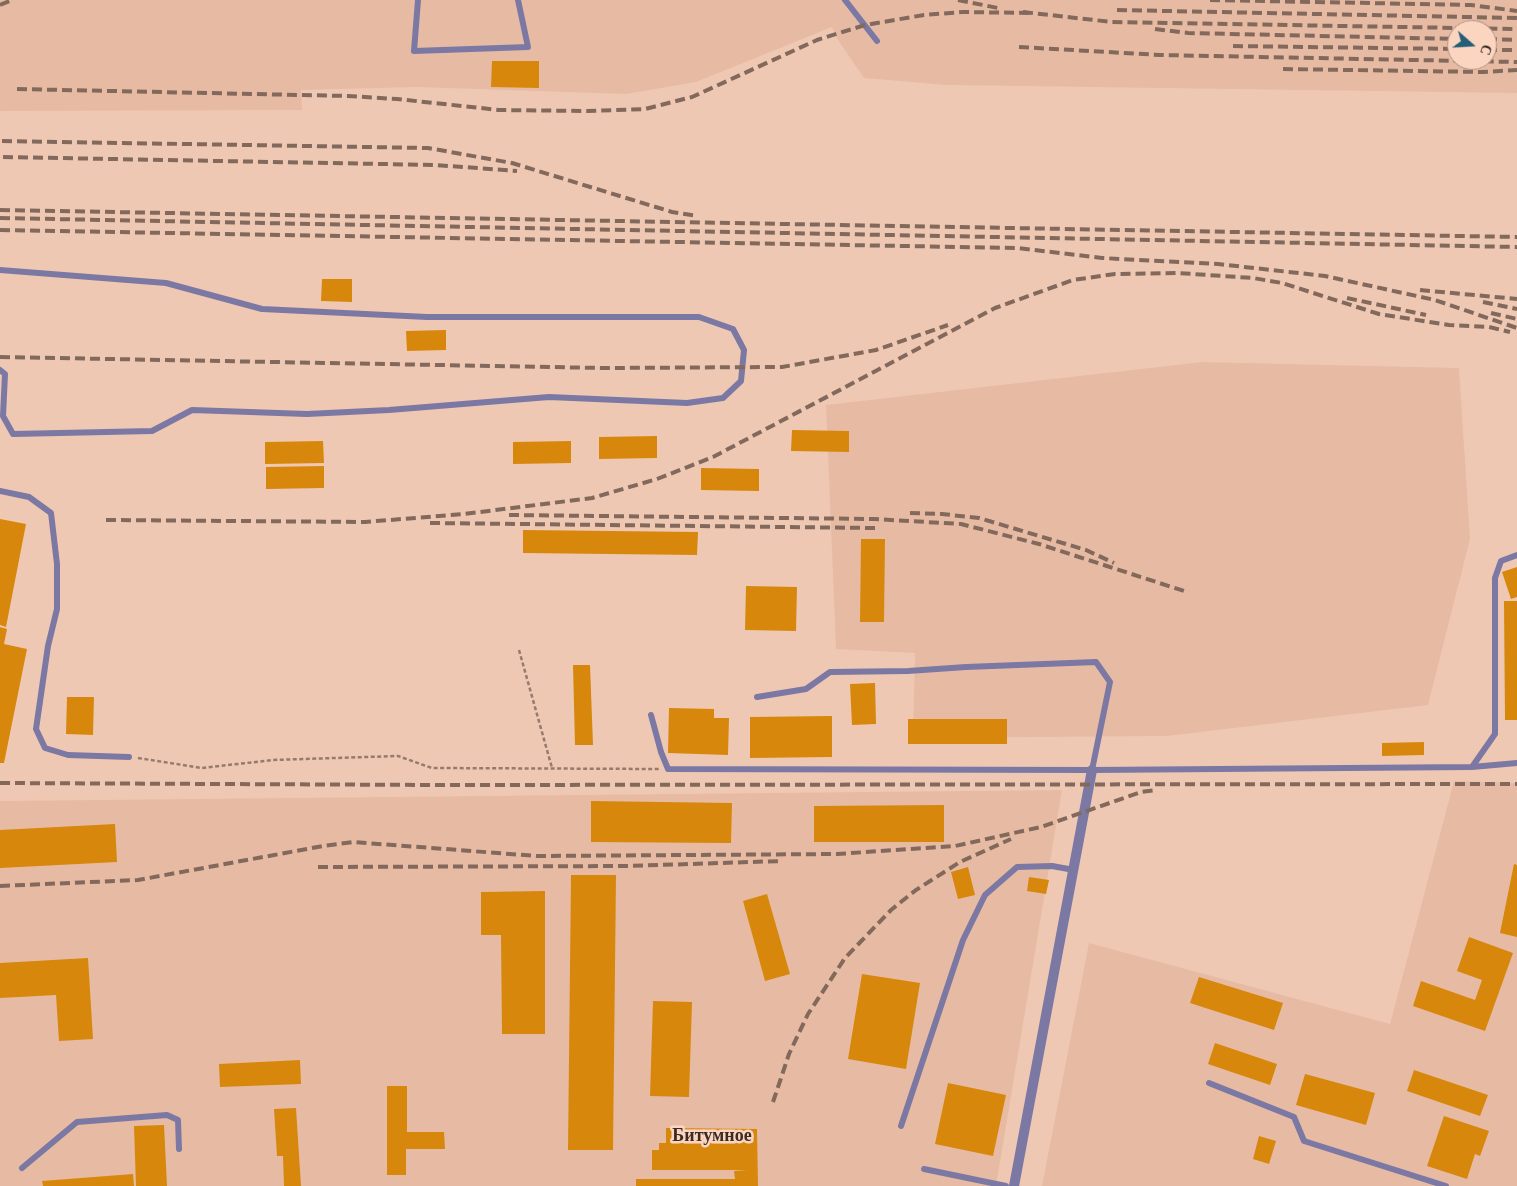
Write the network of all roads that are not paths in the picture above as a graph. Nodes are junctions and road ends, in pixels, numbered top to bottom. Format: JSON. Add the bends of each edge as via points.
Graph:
{"nodes":[{"id":1,"x":418,"y":0,"type":"edge"},
{"id":2,"x":518,"y":0,"type":"edge"},
{"id":3,"x":845,"y":0,"type":"edge"},
{"id":4,"x":877,"y":41,"type":"dead end"},
{"id":5,"x":0,"y":270,"type":"edge"},
{"id":6,"x":0,"y":370,"type":"edge"},
{"id":7,"x":0,"y":491,"type":"edge"},
{"id":8,"x":1517,"y":555,"type":"edge"},
{"id":9,"x":757,"y":697,"type":"dead end"},
{"id":10,"x":651,"y":715,"type":"dead end"},
{"id":11,"x":129,"y":756,"type":"road end"},
{"id":12,"x":1517,"y":763,"type":"edge"},
{"id":13,"x":1472,"y":767,"type":"junction"},
{"id":14,"x":1092,"y":770,"type":"junction"},
{"id":15,"x":1074,"y":870,"type":"junction"},
{"id":16,"x":1209,"y":1083,"type":"dead end"},
{"id":17,"x":901,"y":1126,"type":"dead end"},
{"id":18,"x":178,"y":1149,"type":"dead end"},
{"id":19,"x":22,"y":1168,"type":"dead end"},
{"id":20,"x":924,"y":1169,"type":"dead end"},
{"id":21,"x":1006,"y":1186,"type":"edge"},
{"id":22,"x":1014,"y":1186,"type":"edge"},
{"id":23,"x":1446,"y":1186,"type":"edge"}],
"edges":[{"from":1,"to":2,"type":"lane","via":[[414,51],[528,47]]},
{"from":3,"to":4,"type":"lane"},
{"from":5,"to":6,"type":"lane","via":[[166,283],[262,309],[427,317],[699,318],[733,330],[744,350],[741,381],[723,398],[687,403],[549,397],[307,414],[192,410],[152,431],[14,434],[3,416],[5,374]]},
{"from":7,"to":11,"type":"lane","via":[[29,497],[51,513],[57,564],[57,609],[36,729],[45,748],[68,755]]},
{"from":8,"to":13,"type":"lane","via":[[1501,561],[1495,578],[1495,734]]},
{"from":9,"to":14,"type":"lane","via":[[806,689],[830,672],[1096,662],[1110,682]]},
{"from":10,"to":14,"type":"lane","via":[[668,769]]},
{"from":12,"to":13,"type":"lane"},
{"from":13,"to":14,"type":"lane"},
{"from":14,"to":15,"type":"street"},
{"from":15,"to":17,"type":"lane","via":[[1052,866],[1017,867],[984,895],[963,940]]},
{"from":15,"to":22,"type":"street"},
{"from":16,"to":23,"type":"lane","via":[[1294,1117],[1304,1141]]},
{"from":18,"to":19,"type":"lane","via":[[178,1120],[167,1115],[77,1122]]},
{"from":20,"to":21,"type":"lane"}]}
